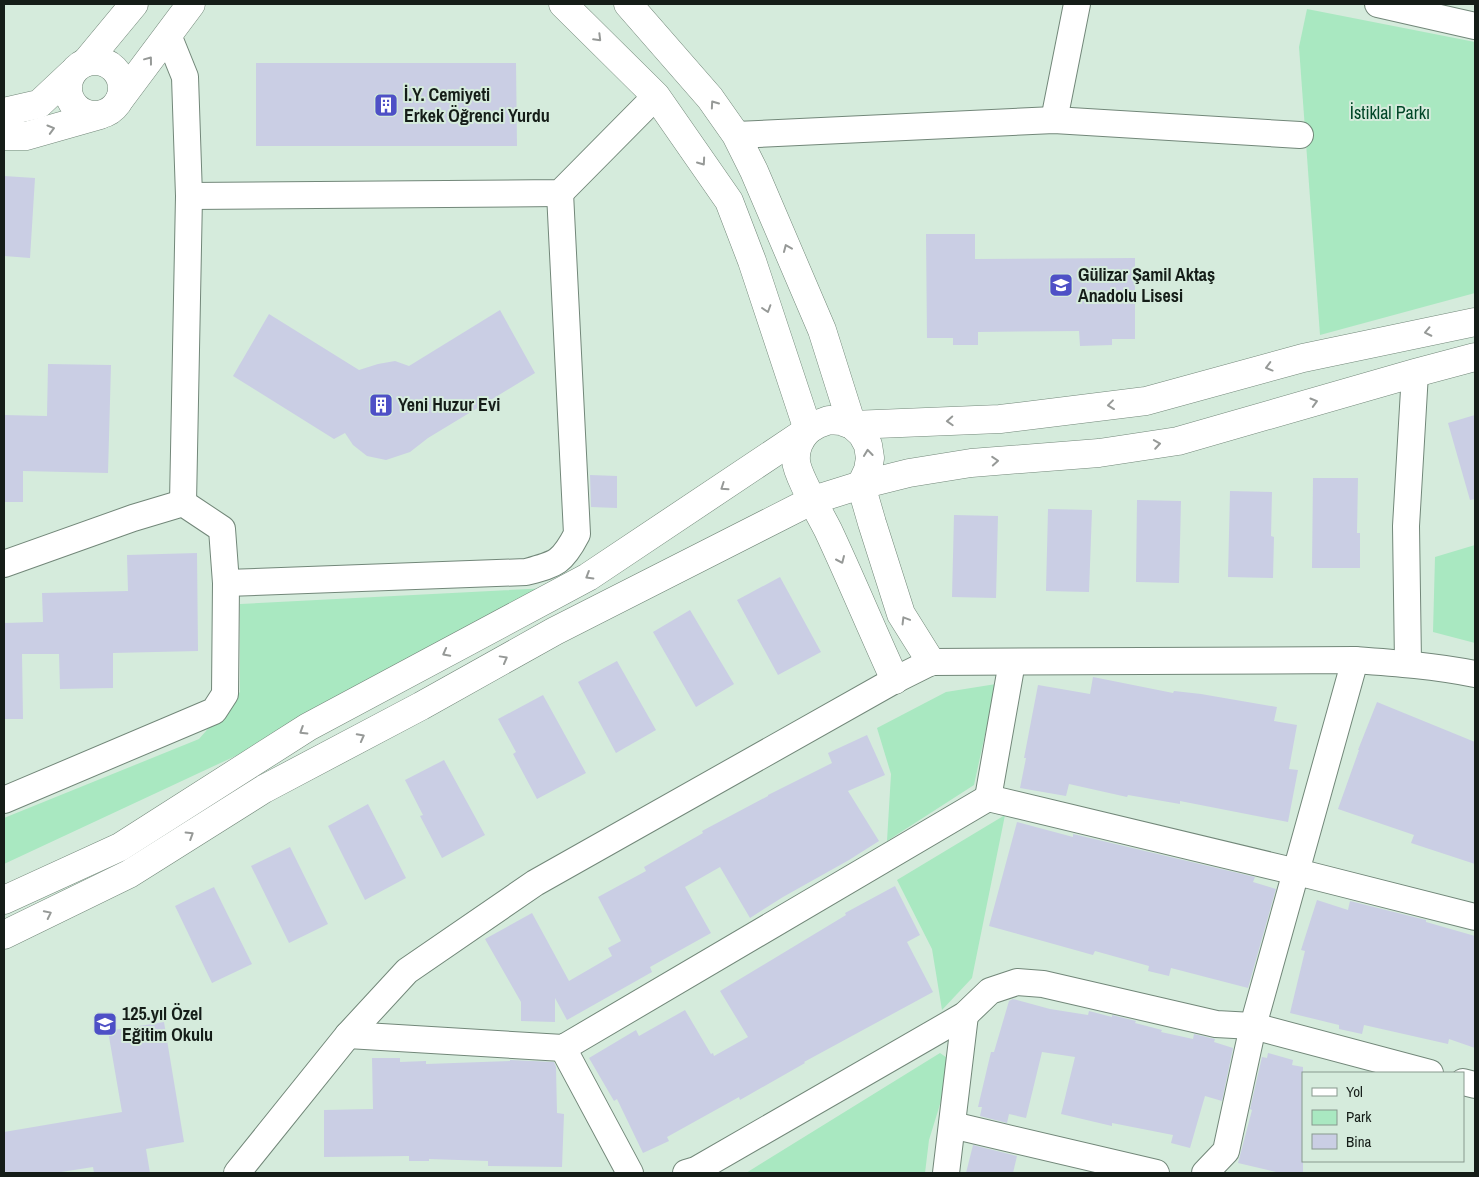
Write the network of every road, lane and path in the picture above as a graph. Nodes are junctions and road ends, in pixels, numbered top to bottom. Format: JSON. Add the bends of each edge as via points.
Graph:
{"nodes":[{"id":1,"x":134,"y":4,"type":"edge"},
{"id":2,"x":191,"y":4,"type":"edge"},
{"id":3,"x":563,"y":4,"type":"edge"},
{"id":4,"x":628,"y":4,"type":"edge"},
{"id":5,"x":1077,"y":4,"type":"edge"},
{"id":6,"x":1378,"y":4,"type":"edge"},
{"id":7,"x":1475,"y":26,"type":"edge"},
{"id":8,"x":168,"y":35,"type":"junction"},
{"id":9,"x":79,"y":68,"type":"junction"},
{"id":10,"x":656,"y":96,"type":"junction"},
{"id":11,"x":110,"y":107,"type":"junction"},
{"id":12,"x":4,"y":112,"type":"edge"},
{"id":13,"x":1054,"y":120,"type":"junction"},
{"id":14,"x":736,"y":135,"type":"junction"},
{"id":15,"x":1300,"y":135,"type":"dead end"},
{"id":16,"x":4,"y":136,"type":"edge"},
{"id":17,"x":560,"y":193,"type":"junction"},
{"id":18,"x":189,"y":196,"type":"junction"},
{"id":19,"x":1475,"y":322,"type":"edge"},
{"id":20,"x":827,"y":347,"type":"junction"},
{"id":21,"x":1475,"y":357,"type":"edge"},
{"id":22,"x":784,"y":360,"type":"junction"},
{"id":23,"x":1415,"y":372,"type":"junction"},
{"id":24,"x":909,"y":423,"type":"junction"},
{"id":25,"x":852,"y":426,"type":"junction"},
{"id":26,"x":808,"y":430,"type":"junction"},
{"id":27,"x":753,"y":467,"type":"junction"},
{"id":28,"x":909,"y":473,"type":"junction"},
{"id":29,"x":861,"y":484,"type":"junction"},
{"id":30,"x":813,"y":500,"type":"junction"},
{"id":31,"x":183,"y":503,"type":"junction"},
{"id":32,"x":778,"y":518,"type":"junction"},
{"id":33,"x":872,"y":523,"type":"junction"},
{"id":34,"x":830,"y":534,"type":"junction"},
{"id":35,"x":4,"y":564,"type":"edge"},
{"id":36,"x":226,"y":583,"type":"junction"},
{"id":37,"x":1355,"y":660,"type":"junction"},
{"id":38,"x":931,"y":662,"type":"junction"},
{"id":39,"x":1012,"y":662,"type":"junction"},
{"id":40,"x":1408,"y":663,"type":"junction"},
{"id":41,"x":1475,"y":674,"type":"edge"},
{"id":42,"x":895,"y":680,"type":"junction"},
{"id":43,"x":988,"y":798,"type":"junction"},
{"id":44,"x":4,"y":800,"type":"edge"},
{"id":45,"x":1297,"y":872,"type":"junction"},
{"id":46,"x":4,"y":900,"type":"edge"},
{"id":47,"x":1475,"y":917,"type":"edge"},
{"id":48,"x":4,"y":935,"type":"edge"},
{"id":49,"x":964,"y":1015,"type":"junction"},
{"id":50,"x":1254,"y":1026,"type":"junction"},
{"id":51,"x":348,"y":1035,"type":"junction"},
{"id":52,"x":563,"y":1048,"type":"junction"},
{"id":53,"x":1426,"y":1072,"type":"edge"},
{"id":54,"x":952,"y":1125,"type":"junction"},
{"id":55,"x":241,"y":1172,"type":"edge"},
{"id":56,"x":693,"y":1172,"type":"edge"},
{"id":57,"x":630,"y":1173,"type":"edge"},
{"id":58,"x":946,"y":1173,"type":"edge"},
{"id":59,"x":1156,"y":1173,"type":"edge"},
{"id":60,"x":1205,"y":1173,"type":"edge"}],
"edges":[{"from":1,"to":9,"type":"main road"},
{"from":2,"to":8,"type":"main road"},
{"from":3,"to":10,"type":"main road","one_way":true},
{"from":14,"to":4,"type":"main road","one_way":true,"via":[[710,98]]},
{"from":5,"to":13,"type":"street"},
{"from":6,"to":7,"type":"street"},
{"from":11,"to":8,"type":"main road","one_way":true},
{"from":8,"to":18,"type":"street","via":[[185,77]]},
{"from":9,"to":11,"type":"main road","via":[[69,81],[68,90],[75,107],[91,115]]},
{"from":9,"to":11,"type":"main road","via":[[95,61],[104,62],[118,73],[123,90]]},
{"from":9,"to":12,"type":"main road","via":[[39,104]]},
{"from":10,"to":17,"type":"street"},
{"from":10,"to":22,"type":"main road","one_way":true,"via":[[729,201]]},
{"from":16,"to":11,"type":"main road","one_way":true,"via":[[26,136]]},
{"from":13,"to":14,"type":"street"},
{"from":13,"to":15,"type":"street"},
{"from":20,"to":14,"type":"main road","one_way":true},
{"from":17,"to":18,"type":"street"},
{"from":17,"to":36,"type":"street","via":[[577,534],[567,553],[551,566],[526,572]]},
{"from":18,"to":31,"type":"street"},
{"from":19,"to":24,"type":"main road","one_way":true,"via":[[1304,358],[1146,401],[1000,418]]},
{"from":20,"to":24,"type":"main road","via":[[857,396],[880,416]]},
{"from":20,"to":25,"type":"main road"},
{"from":21,"to":23,"type":"main road"},
{"from":22,"to":26,"type":"main road"},
{"from":22,"to":27,"type":"main road","via":[[787,409],[779,438]]},
{"from":28,"to":23,"type":"main road","one_way":true,"via":[[971,463],[1099,453],[1178,441]]},
{"from":23,"to":40,"type":"street","via":[[1406,526]]},
{"from":24,"to":25,"type":"main road"},
{"from":25,"to":26,"type":"main road","via":[[829,420]]},
{"from":29,"to":25,"type":"main road","one_way":true,"via":[[869,464],[868,445]]},
{"from":26,"to":27,"type":"main road"},
{"from":26,"to":30,"type":"main road","via":[[800,439],[796,462]]},
{"from":27,"to":46,"type":"main road","one_way":true,"via":[[588,577],[308,727],[120,847]]},
{"from":28,"to":29,"type":"main road"},
{"from":28,"to":33,"type":"main road","via":[[882,494]]},
{"from":29,"to":30,"type":"main road"},
{"from":29,"to":33,"type":"main road"},
{"from":30,"to":32,"type":"main road"},
{"from":30,"to":34,"type":"main road"},
{"from":31,"to":35,"type":"street"},
{"from":31,"to":36,"type":"street","via":[[222,529]]},
{"from":32,"to":34,"type":"main road","via":[[813,524]]},
{"from":48,"to":32,"type":"main road","one_way":true,"via":[[129,874],[264,789],[555,630]]},
{"from":38,"to":33,"type":"main road","one_way":true,"via":[[901,614]]},
{"from":34,"to":42,"type":"main road","one_way":true},
{"from":36,"to":44,"type":"street","via":[[225,694],[214,711]]},
{"from":37,"to":39,"type":"street"},
{"from":37,"to":40,"type":"street"},
{"from":37,"to":45,"type":"street"},
{"from":38,"to":39,"type":"street"},
{"from":38,"to":42,"type":"street"},
{"from":39,"to":43,"type":"street"},
{"from":40,"to":41,"type":"street"},
{"from":42,"to":51,"type":"street","via":[[535,883],[407,971]]},
{"from":43,"to":45,"type":"street"},
{"from":43,"to":52,"type":"street"},
{"from":45,"to":47,"type":"street"},
{"from":45,"to":50,"type":"street"},
{"from":49,"to":50,"type":"street","via":[[990,991],[1018,982],[1043,984],[1216,1024]]},
{"from":49,"to":54,"type":"street"},
{"from":49,"to":56,"type":"street"},
{"from":50,"to":53,"type":"street"},
{"from":50,"to":60,"type":"street","via":[[1226,1150]]},
{"from":51,"to":52,"type":"street"},
{"from":51,"to":55,"type":"street"},
{"from":52,"to":57,"type":"street"},
{"from":54,"to":58,"type":"street"},
{"from":54,"to":59,"type":"street"}]}
